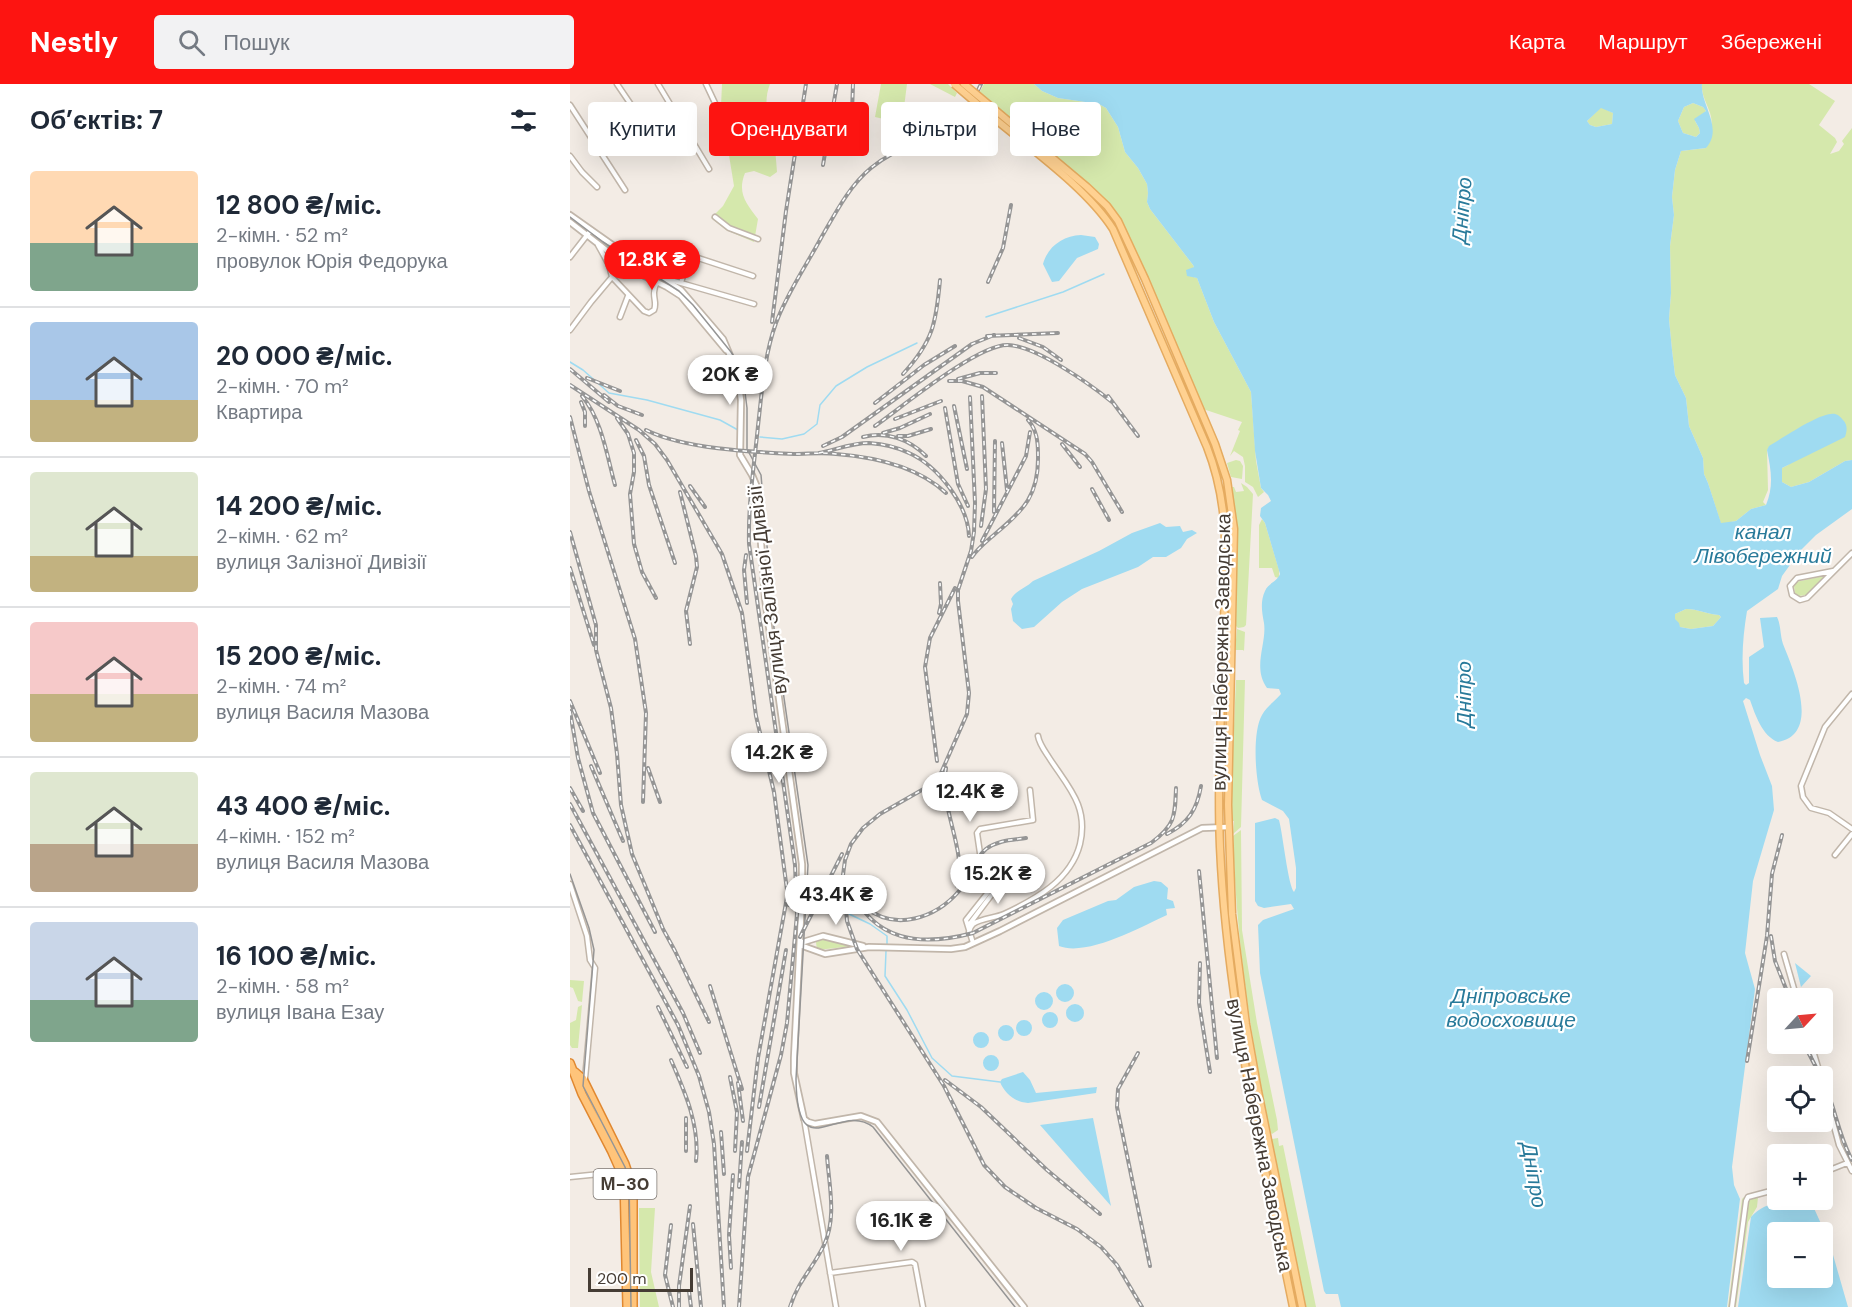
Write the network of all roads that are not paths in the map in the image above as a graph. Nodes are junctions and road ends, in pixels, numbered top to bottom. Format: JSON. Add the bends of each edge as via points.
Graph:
{"nodes":[{"id":1,"x":616,"y":84,"type":"edge"},
{"id":2,"x":658,"y":84,"type":"edge"},
{"id":3,"x":706,"y":84,"type":"edge"},
{"id":4,"x":954,"y":84,"type":"edge"},
{"id":5,"x":964,"y":84,"type":"edge"},
{"id":6,"x":629,"y":102,"type":"edge"},
{"id":7,"x":668,"y":102,"type":"edge"},
{"id":8,"x":715,"y":102,"type":"edge"},
{"id":9,"x":978,"y":102,"type":"edge"},
{"id":10,"x":982,"y":102,"type":"edge"},
{"id":11,"x":570,"y":105,"type":"edge"},
{"id":12,"x":998,"y":117,"type":"edge"},
{"id":13,"x":998,"y":117,"type":"edge"},
{"id":14,"x":697,"y":149,"type":"edge"},
{"id":15,"x":570,"y":156,"type":"edge"},
{"id":16,"x":709,"y":169,"type":"dead end"},
{"id":17,"x":597,"y":187,"type":"dead end"},
{"id":18,"x":625,"y":190,"type":"dead end"},
{"id":19,"x":570,"y":215,"type":"edge"},
{"id":20,"x":715,"y":217,"type":"dead end"},
{"id":21,"x":570,"y":222,"type":"edge"},
{"id":22,"x":591,"y":230,"type":"junction"},
{"id":23,"x":586,"y":234,"type":"junction"},
{"id":24,"x":758,"y":239,"type":"dead end"},
{"id":25,"x":598,"y":245,"type":"junction"},
{"id":26,"x":570,"y":257,"type":"edge"},
{"id":27,"x":753,"y":276,"type":"dead end"},
{"id":28,"x":612,"y":277,"type":"junction"},
{"id":29,"x":666,"y":279,"type":"junction"},
{"id":30,"x":657,"y":281,"type":"junction"},
{"id":31,"x":681,"y":283,"type":"junction"},
{"id":32,"x":628,"y":296,"type":"junction"},
{"id":33,"x":754,"y":304,"type":"dead end"},
{"id":34,"x":620,"y":317,"type":"dead end"},
{"id":35,"x":570,"y":330,"type":"edge"},
{"id":36,"x":735,"y":363,"type":"junction"},
{"id":37,"x":1852,"y":553,"type":"edge"},
{"id":38,"x":1833,"y":571,"type":"junction"},
{"id":39,"x":1852,"y":694,"type":"edge"},
{"id":40,"x":1038,"y":736,"type":"dead end"},
{"id":41,"x":1030,"y":790,"type":"dead end"},
{"id":42,"x":1220,"y":827,"type":"junction"},
{"id":43,"x":1228,"y":827,"type":"junction"},
{"id":44,"x":1852,"y":829,"type":"edge"},
{"id":45,"x":1852,"y":834,"type":"edge"},
{"id":46,"x":1835,"y":855,"type":"dead end"},
{"id":47,"x":570,"y":884,"type":"edge"},
{"id":48,"x":969,"y":932,"type":"junction"},
{"id":49,"x":973,"y":943,"type":"junction"},
{"id":50,"x":800,"y":944,"type":"junction"},
{"id":51,"x":869,"y":947,"type":"junction"},
{"id":52,"x":1784,"y":954,"type":"dead end"},
{"id":53,"x":1794,"y":988,"type":"edge"},
{"id":54,"x":570,"y":1063,"type":"edge"},
{"id":55,"x":575,"y":1072,"type":"junction"},
{"id":56,"x":585,"y":1072,"type":"junction"},
{"id":57,"x":585,"y":1084,"type":"junction"},
{"id":58,"x":804,"y":1119,"type":"junction"},
{"id":59,"x":1833,"y":1122,"type":"edge"},
{"id":60,"x":1847,"y":1163,"type":"junction"},
{"id":61,"x":1833,"y":1169,"type":"edge"},
{"id":62,"x":624,"y":1171,"type":"junction"},
{"id":63,"x":1852,"y":1171,"type":"edge"},
{"id":64,"x":570,"y":1178,"type":"edge"},
{"id":65,"x":1767,"y":1192,"type":"edge"},
{"id":66,"x":830,"y":1273,"type":"junction"},
{"id":67,"x":627,"y":1307,"type":"edge"},
{"id":68,"x":633,"y":1307,"type":"edge"},
{"id":69,"x":836,"y":1307,"type":"edge"},
{"id":70,"x":923,"y":1307,"type":"edge"},
{"id":71,"x":1024,"y":1307,"type":"edge"},
{"id":72,"x":1293,"y":1307,"type":"edge"},
{"id":73,"x":1302,"y":1307,"type":"edge"},
{"id":74,"x":1732,"y":1307,"type":"edge"}],
"edges":[{"from":1,"to":6,"type":"street"},
{"from":2,"to":7,"type":"street"},
{"from":3,"to":8,"type":"street"},
{"from":4,"to":9,"type":"main road","name":"вулиця Набережна Заводська","bridge":true},
{"from":5,"to":10,"type":"main road","name":"вулиця Набережна Заводська","bridge":true},
{"from":11,"to":18,"type":"street"},
{"from":12,"to":42,"type":"main road","name":"вулиця Набережна Заводська","via":[[1106,218],[1213,463],[1226,530]]},
{"from":13,"to":43,"type":"main road","name":"вулиця Набережна Заводська","via":[[1087,187],[1118,221],[1221,460],[1230,491],[1234,529]]},
{"from":14,"to":16,"type":"street"},
{"from":15,"to":17,"type":"street"},
{"from":19,"to":22,"type":"street"},
{"from":20,"to":24,"type":"street","via":[[729,228]]},
{"from":21,"to":23,"type":"street"},
{"from":22,"to":23,"type":"street"},
{"from":22,"to":29,"type":"street"},
{"from":23,"to":25,"type":"street"},
{"from":23,"to":26,"type":"street"},
{"from":25,"to":28,"type":"street"},
{"from":25,"to":30,"type":"street","via":[[632,270]]},
{"from":27,"to":31,"type":"street","via":[[689,255]]},
{"from":28,"to":32,"type":"street"},
{"from":28,"to":35,"type":"street"},
{"from":29,"to":31,"type":"street"},
{"from":29,"to":36,"type":"street","via":[[699,310]]},
{"from":30,"to":32,"type":"street","via":[[652,294],[656,306],[649,313]]},
{"from":30,"to":36,"type":"street","via":[[686,301]]},
{"from":31,"to":33,"type":"street"},
{"from":32,"to":34,"type":"street"},
{"from":36,"to":50,"type":"street","name":"вулиця Залізної Дивізії","via":[[741,400],[739,448],[758,495],[765,598],[802,864]]},
{"from":37,"to":38,"type":"street"},
{"from":38,"to":38,"type":"street","via":[[1807,598],[1797,599],[1790,592],[1797,578]]},
{"from":39,"to":44,"type":"street","via":[[1825,727],[1801,786],[1811,808],[1828,813]]},
{"from":40,"to":48,"type":"street","via":[[1076,796],[1082,824],[1076,859],[1055,884],[1002,914],[976,923]]},
{"from":41,"to":48,"type":"street","via":[[1033,820],[980,829],[977,833],[981,860],[997,881],[966,920]]},
{"from":42,"to":43,"type":"street"},
{"from":42,"to":49,"type":"street","via":[[1200,829]]},
{"from":42,"to":72,"type":"main road","name":"вулиця Набережна Заводська","via":[[1224,914],[1238,1025]]},
{"from":43,"to":73,"type":"main road","name":"вулиця Набережна Заводська","via":[[1232,914],[1246,1024]]},
{"from":45,"to":46,"type":"street"},
{"from":47,"to":56,"type":"street","via":[[595,968]]},
{"from":48,"to":49,"type":"street"},
{"from":49,"to":51,"type":"street","via":[[951,949]]},
{"from":50,"to":51,"type":"street","via":[[825,954]]},
{"from":50,"to":51,"type":"street","via":[[830,936]]},
{"from":50,"to":58,"type":"street","name":"вулиця Залізної Дивізії","via":[[794,1073]]},
{"from":52,"to":53,"type":"street"},
{"from":54,"to":55,"type":"highway","number":"М-30"},
{"from":55,"to":56,"type":"street"},
{"from":55,"to":57,"type":"highway","number":"М-30"},
{"from":55,"to":62,"type":"highway","number":"М-30","via":[[582,1094]]},
{"from":56,"to":57,"type":"street"},
{"from":57,"to":62,"type":"highway","number":"М-30"},
{"from":58,"to":66,"type":"street","name":"вулиця Залізної Дивізії"},
{"from":58,"to":71,"type":"street","via":[[817,1123],[861,1116],[876,1122]]},
{"from":59,"to":60,"type":"street"},
{"from":60,"to":61,"type":"street"},
{"from":60,"to":63,"type":"street"},
{"from":62,"to":64,"type":"street"},
{"from":62,"to":67,"type":"highway","number":"М-30"},
{"from":62,"to":68,"type":"highway","number":"М-30","via":[[633,1199]]},
{"from":65,"to":74,"type":"street","via":[[1746,1201]]},
{"from":66,"to":69,"type":"street","name":"вулиця Залізної Дивізії"},
{"from":66,"to":70,"type":"street","via":[[912,1262]]}]}
